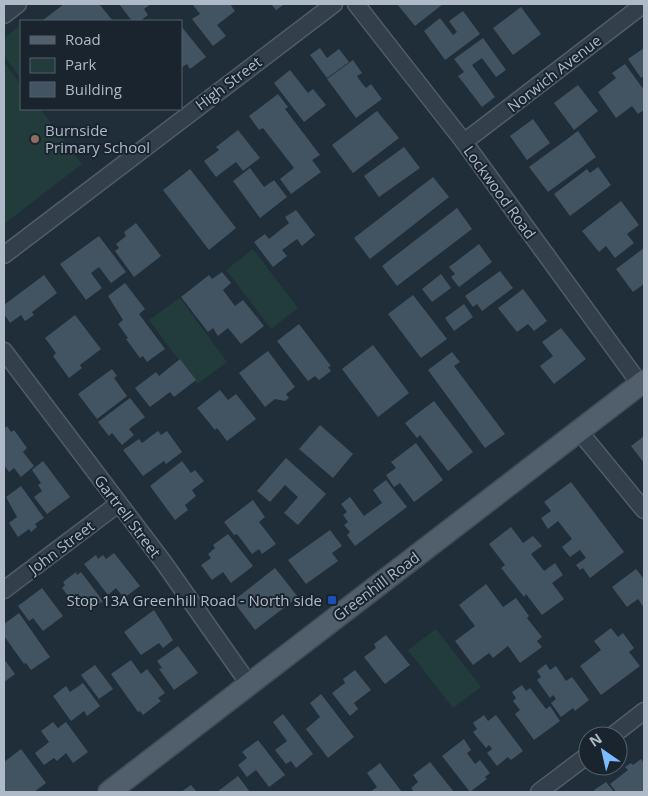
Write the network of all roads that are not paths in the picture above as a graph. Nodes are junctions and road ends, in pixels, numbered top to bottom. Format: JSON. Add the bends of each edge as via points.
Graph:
{"nodes":[{"id":1,"x":18,"y":4,"type":"edge"},
{"id":2,"x":334,"y":4,"type":"edge"},
{"id":3,"x":356,"y":4,"type":"edge"},
{"id":4,"x":644,"y":4,"type":"edge"},
{"id":5,"x":4,"y":15,"type":"edge"},
{"id":6,"x":464,"y":142,"type":"junction"},
{"id":7,"x":4,"y":255,"type":"edge"},
{"id":8,"x":4,"y":351,"type":"edge"},
{"id":9,"x":642,"y":382,"type":"edge"},
{"id":10,"x":579,"y":431,"type":"junction"},
{"id":11,"x":118,"y":504,"type":"junction"},
{"id":12,"x":644,"y":510,"type":"edge"},
{"id":13,"x":4,"y":590,"type":"edge"},
{"id":14,"x":249,"y":684,"type":"junction"},
{"id":15,"x":644,"y":712,"type":"edge"},
{"id":16,"x":625,"y":726,"type":"edge"},
{"id":17,"x":578,"y":763,"type":"edge"},
{"id":18,"x":109,"y":792,"type":"edge"},
{"id":19,"x":539,"y":792,"type":"edge"}],
"edges":[{"from":1,"to":5,"type":"street"},
{"from":2,"to":7,"type":"street","name":"High Street"},
{"from":3,"to":6,"type":"street","name":"Lockwood Road"},
{"from":4,"to":6,"type":"street","name":"Norwich Avenue"},
{"from":6,"to":9,"type":"street","name":"Lockwood Road"},
{"from":8,"to":11,"type":"street","name":"Gartrell Street"},
{"from":9,"to":10,"type":"main road","name":"Greenhill Road"},
{"from":10,"to":12,"type":"street"},
{"from":10,"to":14,"type":"main road","name":"Greenhill Road"},
{"from":11,"to":13,"type":"street","name":"John Street"},
{"from":11,"to":14,"type":"street","name":"Gartrell Street"},
{"from":14,"to":18,"type":"main road","name":"Greenhill Road"},
{"from":15,"to":16,"type":"street"},
{"from":17,"to":19,"type":"street"}]}
